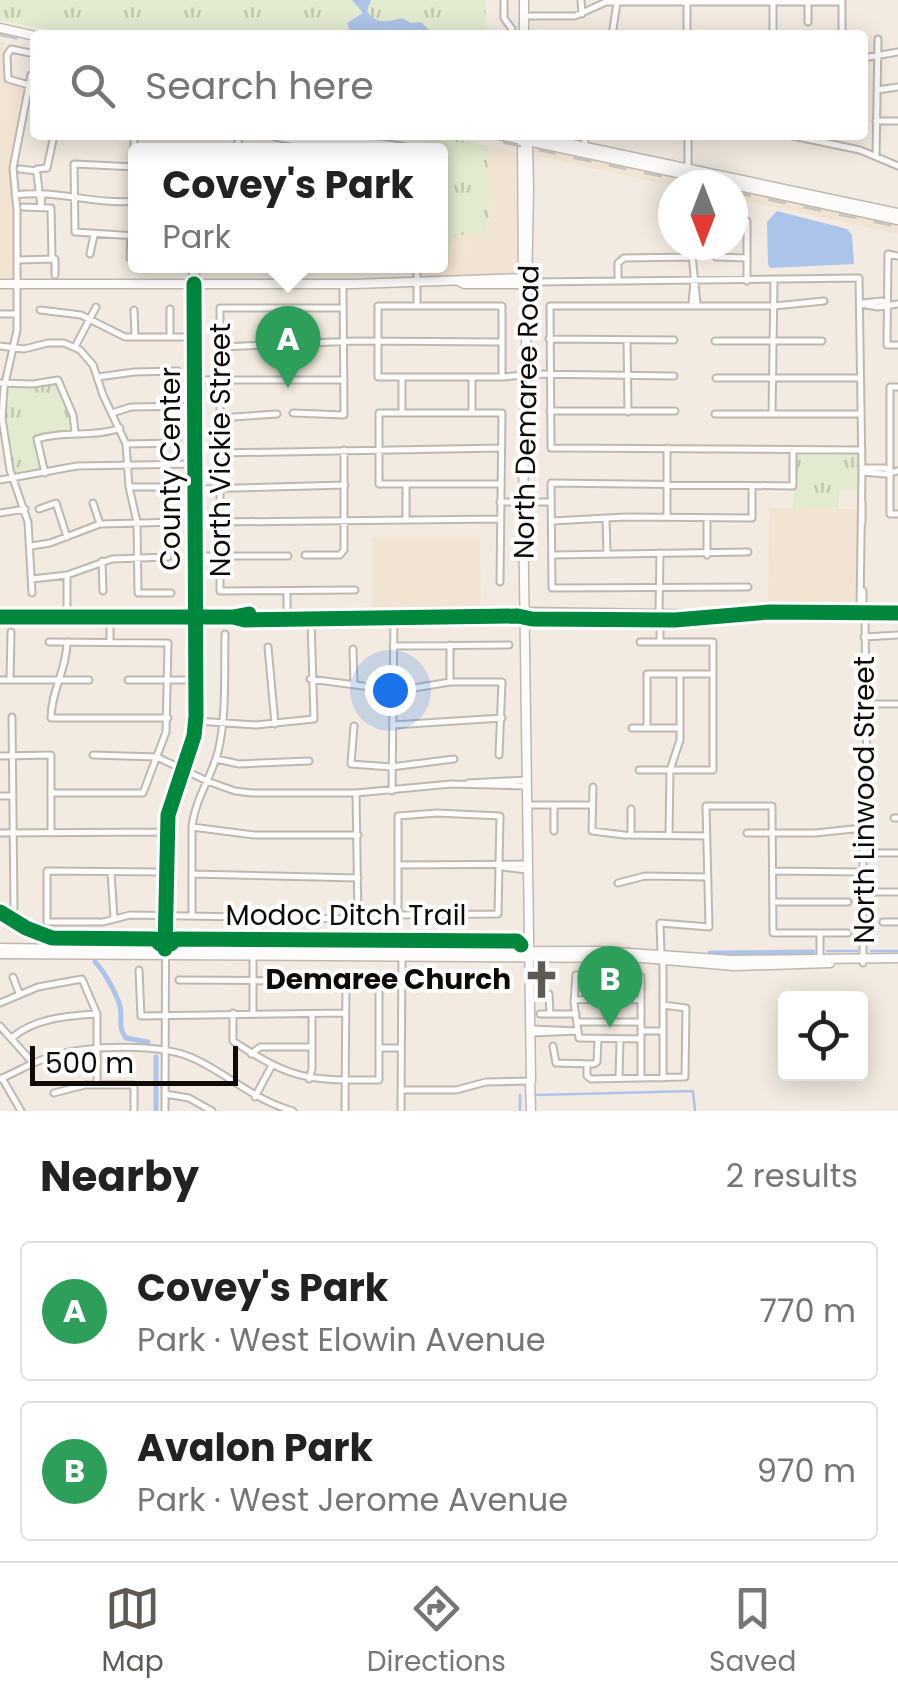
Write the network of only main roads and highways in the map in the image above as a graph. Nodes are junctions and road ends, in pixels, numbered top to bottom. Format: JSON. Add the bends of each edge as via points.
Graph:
{"nodes":[{"id":1,"x":524,"y":0,"type":"edge"},
{"id":2,"x":0,"y":28,"type":"edge"},
{"id":3,"x":524,"y":30,"type":"edge"},
{"id":4,"x":30,"y":35,"type":"edge"},
{"id":5,"x":524,"y":140,"type":"edge"},
{"id":6,"x":540,"y":140,"type":"edge"},
{"id":7,"x":545,"y":140,"type":"edge"},
{"id":8,"x":679,"y":170,"type":"edge"},
{"id":9,"x":680,"y":170,"type":"edge"},
{"id":10,"x":748,"y":183,"type":"edge"},
{"id":11,"x":748,"y":187,"type":"edge"},
{"id":12,"x":787,"y":196,"type":"junction"},
{"id":13,"x":822,"y":197,"type":"junction"},
{"id":14,"x":526,"y":206,"type":"junction"},
{"id":15,"x":898,"y":217,"type":"edge"},
{"id":16,"x":527,"y":282,"type":"junction"},
{"id":17,"x":0,"y":284,"type":"edge"},
{"id":18,"x":0,"y":951,"type":"edge"},
{"id":19,"x":488,"y":951,"type":"junction"},
{"id":20,"x":165,"y":952,"type":"junction"},
{"id":21,"x":292,"y":952,"type":"junction"},
{"id":22,"x":402,"y":954,"type":"junction"},
{"id":23,"x":253,"y":955,"type":"junction"},
{"id":24,"x":527,"y":956,"type":"junction"},
{"id":25,"x":661,"y":956,"type":"junction"},
{"id":26,"x":463,"y":958,"type":"junction"},
{"id":27,"x":863,"y":960,"type":"junction"},
{"id":28,"x":898,"y":960,"type":"edge"},
{"id":29,"x":531,"y":1031,"type":"junction"},
{"id":30,"x":530,"y":1081,"type":"junction"},
{"id":31,"x":531,"y":1111,"type":"edge"}],
"edges":[{"from":1,"to":3,"type":"main road"},
{"from":2,"to":4,"type":"main road"},
{"from":5,"to":14,"type":"main road"},
{"from":6,"to":8,"type":"main road"},
{"from":7,"to":9,"type":"main road"},
{"from":10,"to":13,"type":"main road"},
{"from":11,"to":12,"type":"main road"},
{"from":12,"to":13,"type":"main road"},
{"from":12,"to":15,"type":"main road"},
{"from":13,"to":15,"type":"main road"},
{"from":14,"to":16,"type":"main road"},
{"from":14,"to":16,"type":"main road","name":"North Demaree Road"},
{"from":16,"to":17,"type":"main road"},
{"from":16,"to":24,"type":"main road","name":"North Demaree Road"},
{"from":18,"to":20,"type":"main road"},
{"from":19,"to":22,"type":"main road"},
{"from":19,"to":24,"type":"main road"},
{"from":19,"to":26,"type":"main road"},
{"from":20,"to":21,"type":"main road"},
{"from":20,"to":23,"type":"main road"},
{"from":21,"to":22,"type":"main road"},
{"from":21,"to":23,"type":"main road"},
{"from":22,"to":23,"type":"main road"},
{"from":22,"to":26,"type":"main road"},
{"from":24,"to":25,"type":"main road"},
{"from":24,"to":25,"type":"main road"},
{"from":24,"to":26,"type":"main road"},
{"from":24,"to":29,"type":"main road"},
{"from":24,"to":29,"type":"main road"},
{"from":25,"to":27,"type":"main road"},
{"from":25,"to":27,"type":"main road","via":[[734,966]]},
{"from":27,"to":28,"type":"main road"},
{"from":29,"to":30,"type":"main road"},
{"from":29,"to":30,"type":"main road"},
{"from":30,"to":31,"type":"main road"}]}
